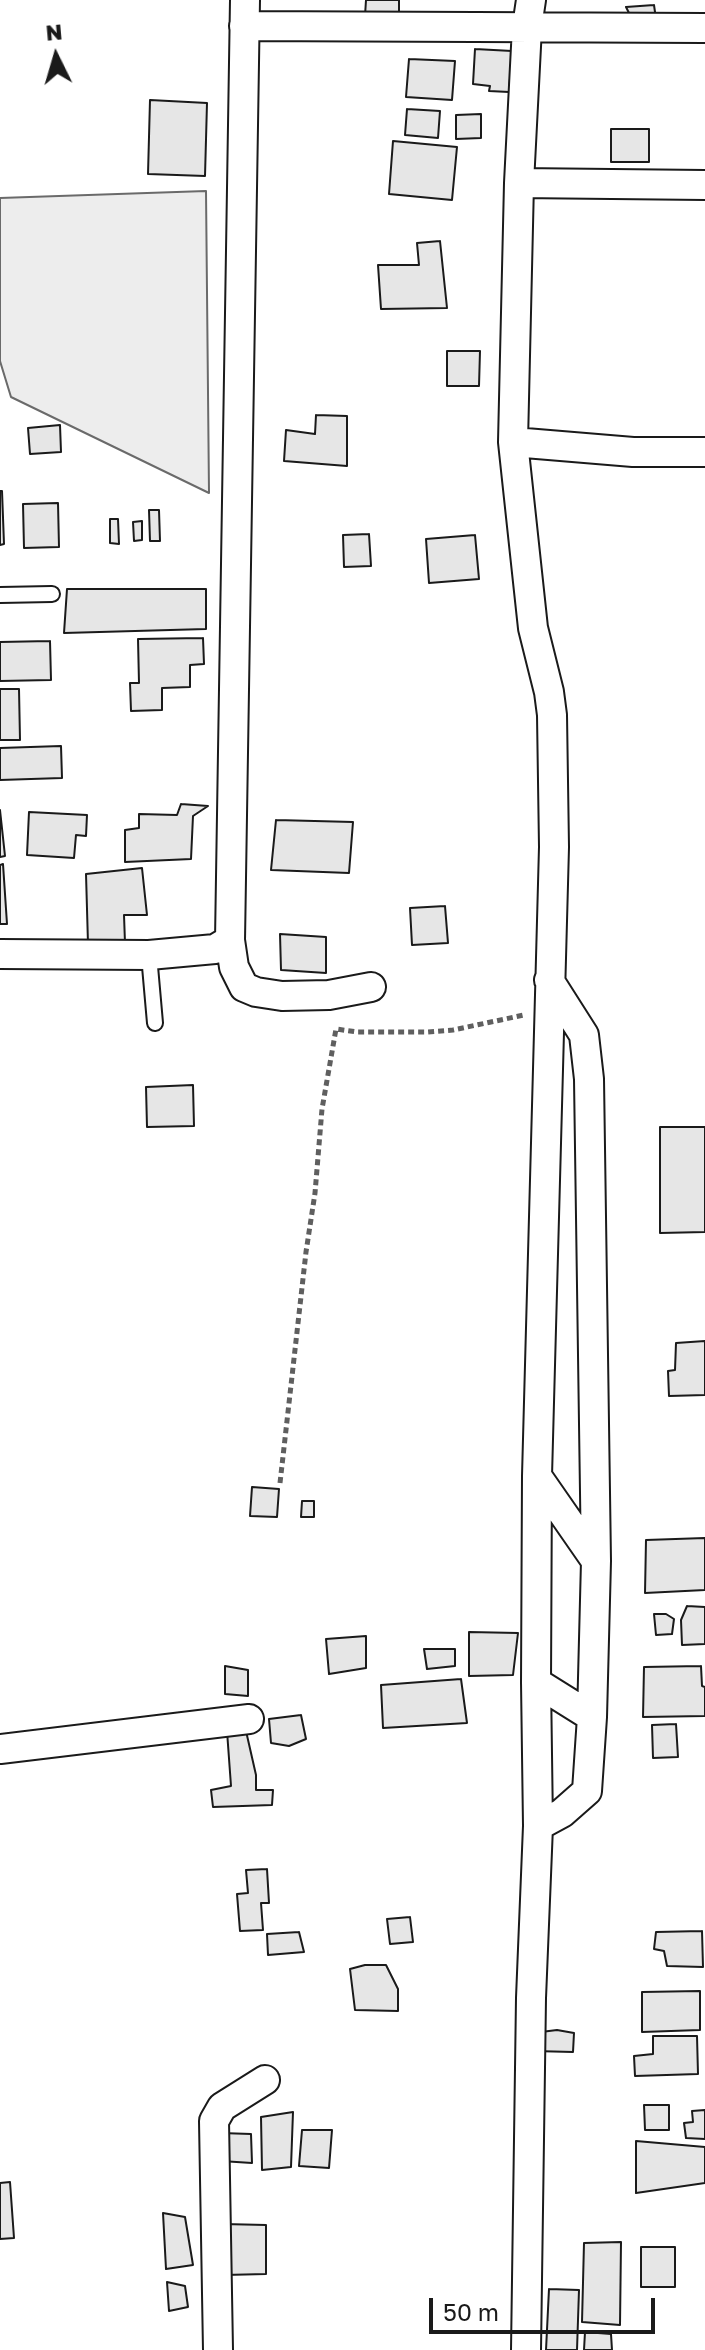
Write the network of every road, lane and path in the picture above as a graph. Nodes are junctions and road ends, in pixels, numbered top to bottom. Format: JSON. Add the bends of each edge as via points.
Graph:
{"nodes":[{"id":1,"x":245,"y":13,"type":"edge"},
{"id":2,"x":529,"y":13,"type":"edge"},
{"id":3,"x":705,"y":28,"type":"edge"},
{"id":4,"x":519,"y":183,"type":"junction"},
{"id":5,"x":705,"y":185,"type":"edge"},
{"id":6,"x":513,"y":442,"type":"junction"},
{"id":7,"x":705,"y":452,"type":"edge"},
{"id":8,"x":52,"y":594,"type":"dead end"},
{"id":9,"x":0,"y":595,"type":"edge"},
{"id":10,"x":230,"y":940,"type":"junction"},
{"id":11,"x":0,"y":954,"type":"edge"},
{"id":12,"x":149,"y":955,"type":"junction"},
{"id":13,"x":549,"y":980,"type":"junction"},
{"id":14,"x":371,"y":987,"type":"dead end"},
{"id":15,"x":548,"y":1014,"type":"junction"},
{"id":16,"x":155,"y":1023,"type":"dead end"},
{"id":17,"x":577,"y":1026,"type":"junction"},
{"id":18,"x":548,"y":1056,"type":"junction"},
{"id":19,"x":537,"y":1476,"type":"junction"},
{"id":20,"x":280,"y":1483,"type":"dead end"},
{"id":21,"x":596,"y":1561,"type":"junction"},
{"id":22,"x":536,"y":1682,"type":"junction"},
{"id":23,"x":592,"y":1717,"type":"junction"},
{"id":24,"x":249,"y":1719,"type":"dead end"},
{"id":25,"x":0,"y":1749,"type":"edge"},
{"id":26,"x":538,"y":1826,"type":"junction"},
{"id":27,"x":265,"y":2080,"type":"dead end"},
{"id":28,"x":218,"y":2350,"type":"edge"},
{"id":29,"x":526,"y":2350,"type":"edge"}],
"edges":[{"from":1,"to":2,"type":"street"},
{"from":1,"to":10,"type":"street"},
{"from":2,"to":3,"type":"street"},
{"from":2,"to":4,"type":"street"},
{"from":4,"to":5,"type":"street"},
{"from":4,"to":6,"type":"street"},
{"from":6,"to":7,"type":"street"},
{"from":6,"to":13,"type":"street","via":[[533,628],[552,715]]},
{"from":8,"to":9,"type":"lane"},
{"from":10,"to":12,"type":"street","via":[[215,949]]},
{"from":10,"to":14,"type":"street","via":[[234,967],[244,987],[256,992],[329,995]]},
{"from":11,"to":12,"type":"street"},
{"from":12,"to":16,"type":"lane"},
{"from":13,"to":15,"type":"street"},
{"from":13,"to":17,"type":"street"},
{"from":15,"to":18,"type":"street"},
{"from":15,"to":20,"type":"path","via":[[428,1032],[336,1029],[322,1109]]},
{"from":17,"to":18,"type":"street"},
{"from":17,"to":21,"type":"street","via":[[587,1048],[589,1079]]},
{"from":18,"to":19,"type":"street"},
{"from":19,"to":21,"type":"street"},
{"from":19,"to":22,"type":"street"},
{"from":21,"to":23,"type":"street"},
{"from":22,"to":23,"type":"street"},
{"from":22,"to":26,"type":"street"},
{"from":23,"to":26,"type":"street","via":[[587,1791]]},
{"from":24,"to":25,"type":"street"},
{"from":26,"to":29,"type":"street"},
{"from":27,"to":28,"type":"street","via":[[222,2107],[214,2121]]}]}
